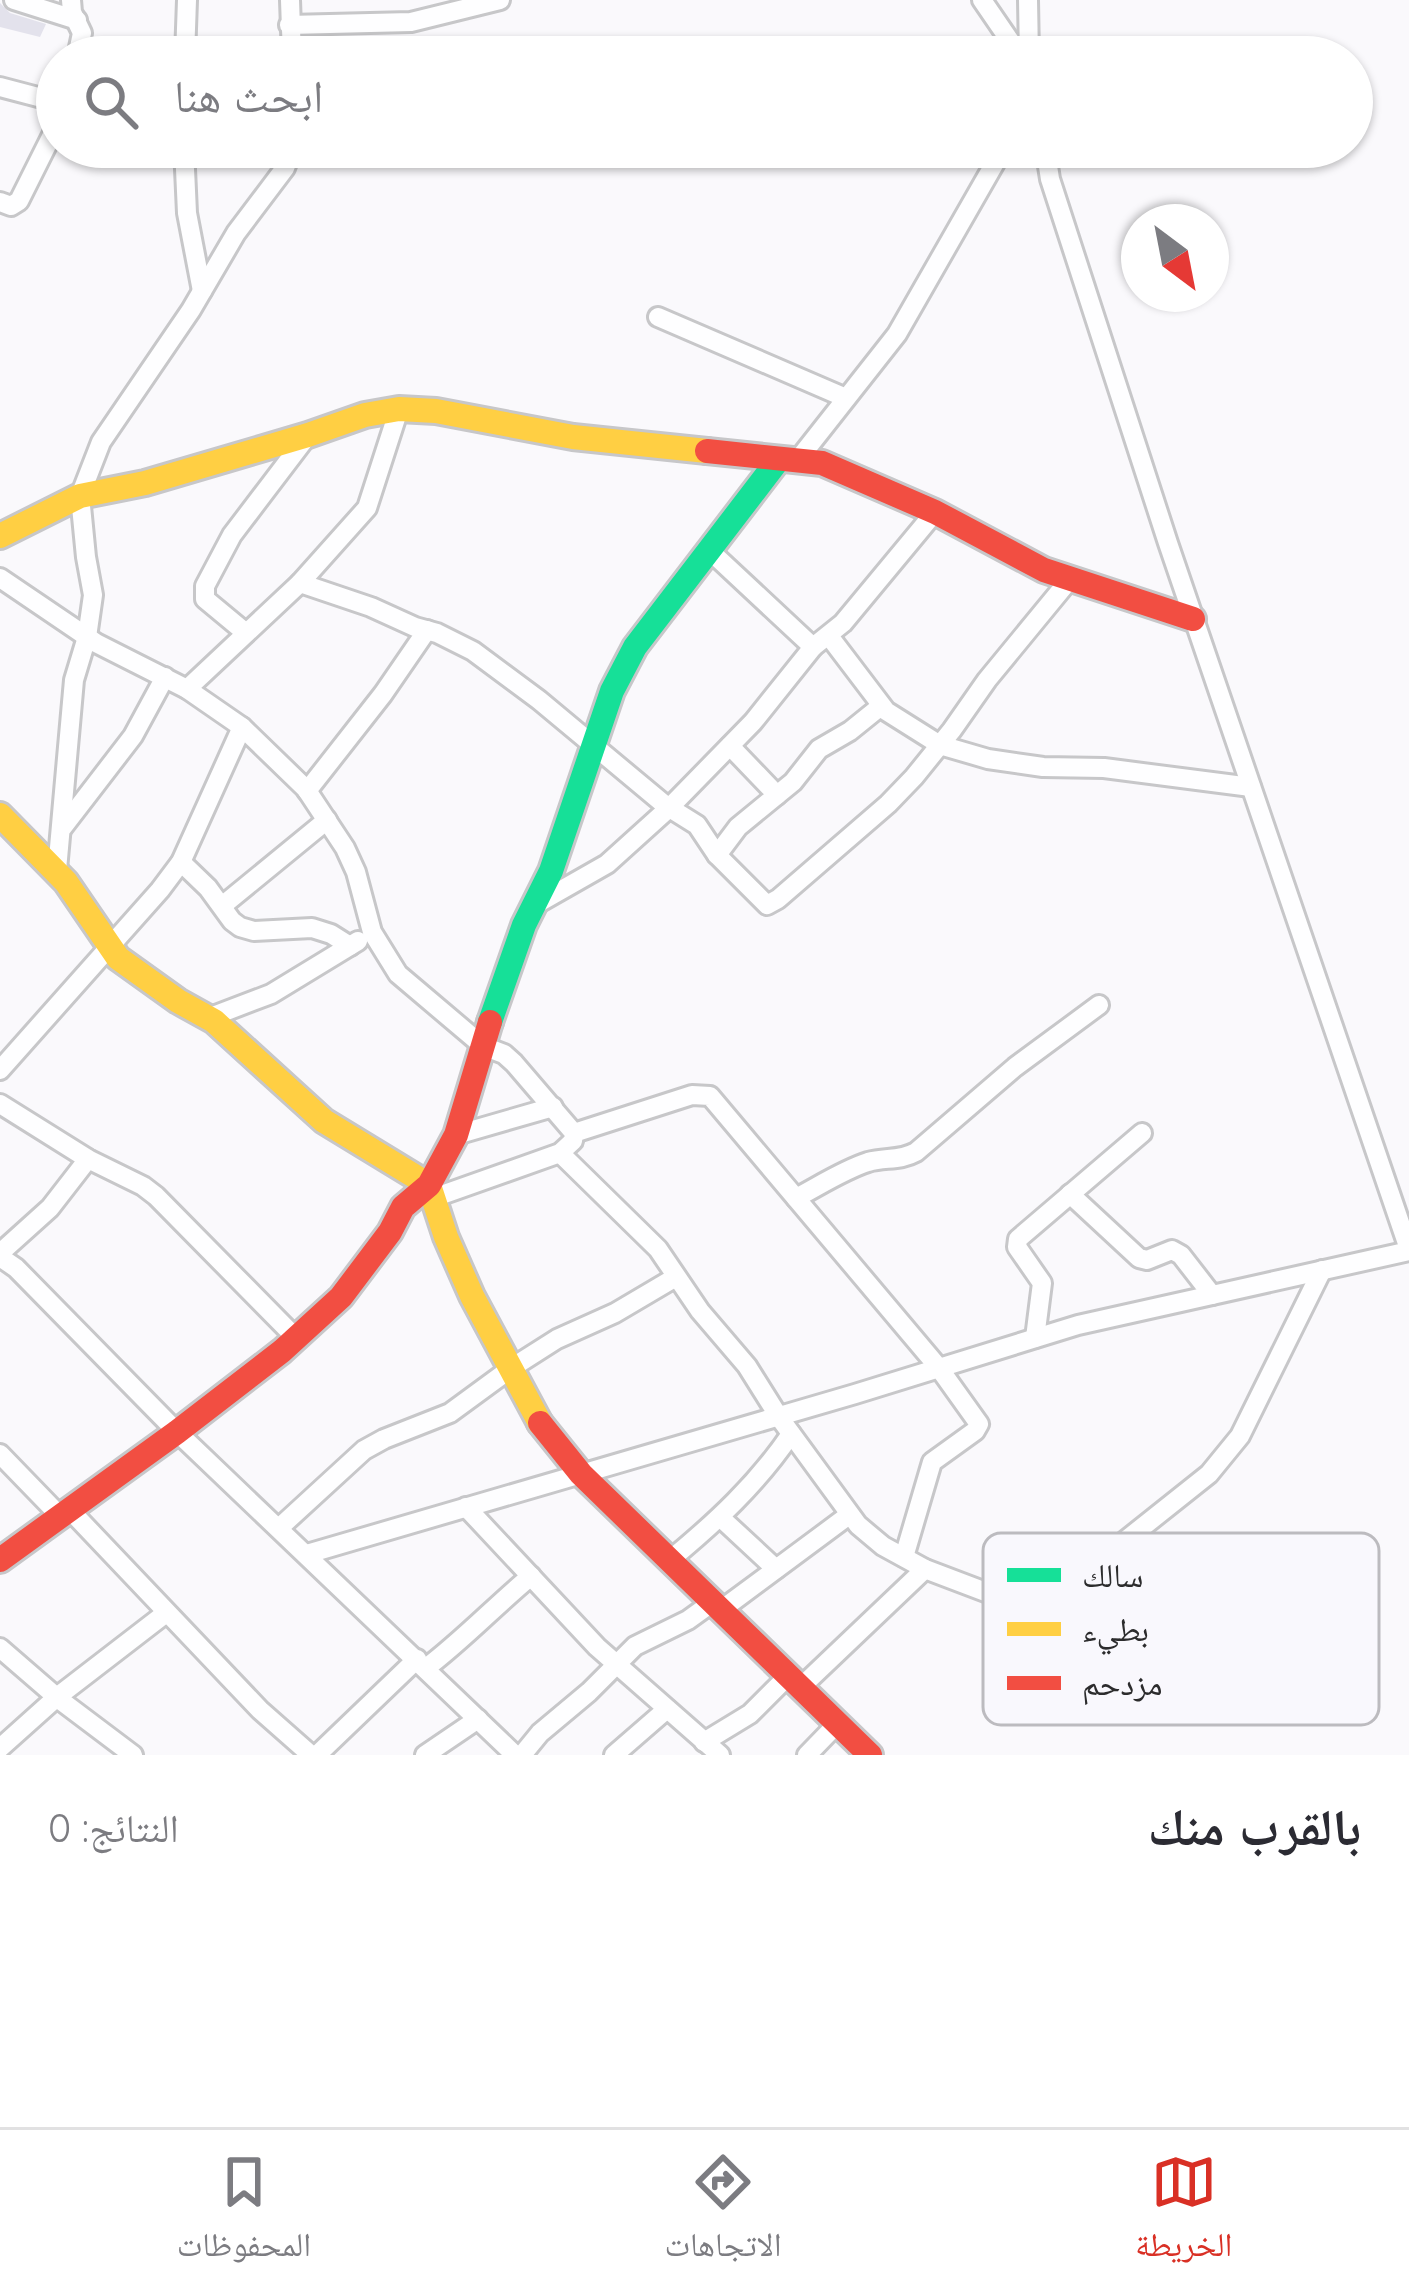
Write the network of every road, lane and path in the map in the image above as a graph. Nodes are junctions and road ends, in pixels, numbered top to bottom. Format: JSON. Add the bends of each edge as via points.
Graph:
{"nodes":[{"id":1,"x":14,"y":0,"type":"edge"},
{"id":2,"x":187,"y":0,"type":"edge"},
{"id":3,"x":290,"y":0,"type":"edge"},
{"id":4,"x":396,"y":0,"type":"edge"},
{"id":5,"x":500,"y":0,"type":"edge"},
{"id":6,"x":982,"y":0,"type":"edge"},
{"id":7,"x":1028,"y":0,"type":"edge"},
{"id":8,"x":74,"y":10,"type":"edge"},
{"id":9,"x":386,"y":23,"type":"junction"},
{"id":10,"x":289,"y":25,"type":"junction"},
{"id":11,"x":186,"y":36,"type":"edge"},
{"id":12,"x":290,"y":36,"type":"edge"},
{"id":13,"x":1009,"y":36,"type":"edge"},
{"id":14,"x":1026,"y":36,"type":"edge"},
{"id":15,"x":0,"y":87,"type":"edge"},
{"id":16,"x":36,"y":96,"type":"edge"},
{"id":17,"x":36,"y":167,"type":"edge"},
{"id":18,"x":185,"y":168,"type":"edge"},
{"id":19,"x":285,"y":168,"type":"edge"},
{"id":20,"x":992,"y":168,"type":"edge"},
{"id":21,"x":1048,"y":168,"type":"edge"},
{"id":22,"x":0,"y":202,"type":"edge"},
{"id":23,"x":202,"y":291,"type":"junction"},
{"id":24,"x":658,"y":317,"type":"dead end"},
{"id":25,"x":846,"y":398,"type":"junction"},
{"id":26,"x":399,"y":410,"type":"junction"},
{"id":27,"x":308,"y":435,"type":"junction"},
{"id":28,"x":788,"y":460,"type":"junction"},
{"id":29,"x":80,"y":496,"type":"junction"},
{"id":30,"x":935,"y":512,"type":"junction"},
{"id":31,"x":0,"y":536,"type":"edge"},
{"id":32,"x":708,"y":549,"type":"junction"},
{"id":33,"x":0,"y":578,"type":"edge"},
{"id":34,"x":1070,"y":578,"type":"junction"},
{"id":35,"x":300,"y":584,"type":"junction"},
{"id":36,"x":1193,"y":619,"type":"junction"},
{"id":37,"x":427,"y":630,"type":"junction"},
{"id":38,"x":246,"y":633,"type":"junction"},
{"id":39,"x":88,"y":637,"type":"junction"},
{"id":40,"x":821,"y":642,"type":"junction"},
{"id":41,"x":165,"y":677,"type":"junction"},
{"id":42,"x":187,"y":689,"type":"junction"},
{"id":43,"x":881,"y":706,"type":"junction"},
{"id":44,"x":242,"y":727,"type":"junction"},
{"id":45,"x":594,"y":746,"type":"junction"},
{"id":46,"x":730,"y":746,"type":"junction"},
{"id":47,"x":940,"y":746,"type":"junction"},
{"id":48,"x":1251,"y":787,"type":"junction"},
{"id":49,"x":308,"y":791,"type":"junction"},
{"id":50,"x":777,"y":794,"type":"junction"},
{"id":51,"x":669,"y":808,"type":"junction"},
{"id":52,"x":0,"y":815,"type":"edge"},
{"id":53,"x":327,"y":820,"type":"junction"},
{"id":54,"x":62,"y":828,"type":"junction"},
{"id":55,"x":716,"y":855,"type":"junction"},
{"id":56,"x":181,"y":862,"type":"junction"},
{"id":57,"x":57,"y":871,"type":"junction"},
{"id":58,"x":222,"y":906,"type":"junction"},
{"id":59,"x":533,"y":906,"type":"junction"},
{"id":60,"x":373,"y":932,"type":"junction"},
{"id":61,"x":350,"y":946,"type":"junction"},
{"id":62,"x":110,"y":948,"type":"junction"},
{"id":63,"x":1099,"y":1005,"type":"dead end"},
{"id":64,"x":208,"y":1018,"type":"junction"},
{"id":65,"x":483,"y":1046,"type":"junction"},
{"id":66,"x":0,"y":1070,"type":"edge"},
{"id":67,"x":0,"y":1103,"type":"edge"},
{"id":68,"x":553,"y":1107,"type":"junction"},
{"id":69,"x":1142,"y":1132,"type":"dead end"},
{"id":70,"x":574,"y":1133,"type":"junction"},
{"id":71,"x":456,"y":1135,"type":"junction"},
{"id":72,"x":560,"y":1154,"type":"junction"},
{"id":73,"x":88,"y":1159,"type":"junction"},
{"id":74,"x":431,"y":1192,"type":"junction"},
{"id":75,"x":1070,"y":1194,"type":"junction"},
{"id":76,"x":796,"y":1198,"type":"junction"},
{"id":77,"x":1409,"y":1250,"type":"edge"},
{"id":78,"x":0,"y":1255,"type":"edge"},
{"id":79,"x":1322,"y":1270,"type":"junction"},
{"id":80,"x":676,"y":1277,"type":"junction"},
{"id":81,"x":1212,"y":1295,"type":"junction"},
{"id":82,"x":296,"y":1338,"type":"junction"},
{"id":83,"x":1035,"y":1338,"type":"junction"},
{"id":84,"x":940,"y":1368,"type":"junction"},
{"id":85,"x":510,"y":1369,"type":"junction"},
{"id":86,"x":778,"y":1417,"type":"junction"},
{"id":87,"x":177,"y":1432,"type":"junction"},
{"id":88,"x":791,"y":1434,"type":"junction"},
{"id":89,"x":0,"y":1454,"type":"edge"},
{"id":90,"x":581,"y":1474,"type":"junction"},
{"id":91,"x":466,"y":1507,"type":"junction"},
{"id":92,"x":64,"y":1513,"type":"junction"},
{"id":93,"x":849,"y":1515,"type":"junction"},
{"id":94,"x":721,"y":1518,"type":"junction"},
{"id":95,"x":279,"y":1528,"type":"junction"},
{"id":96,"x":1135,"y":1533,"type":"edge"},
{"id":97,"x":307,"y":1554,"type":"junction"},
{"id":98,"x":904,"y":1557,"type":"junction"},
{"id":99,"x":0,"y":1560,"type":"edge"},
{"id":100,"x":670,"y":1560,"type":"junction"},
{"id":101,"x":776,"y":1569,"type":"junction"},
{"id":102,"x":925,"y":1569,"type":"junction"},
{"id":103,"x":531,"y":1576,"type":"junction"},
{"id":104,"x":983,"y":1591,"type":"edge"},
{"id":105,"x":717,"y":1606,"type":"junction"},
{"id":106,"x":166,"y":1613,"type":"junction"},
{"id":107,"x":0,"y":1648,"type":"edge"},
{"id":108,"x":421,"y":1663,"type":"junction"},
{"id":109,"x":616,"y":1664,"type":"junction"},
{"id":110,"x":795,"y":1681,"type":"junction"},
{"id":111,"x":57,"y":1697,"type":"junction"},
{"id":112,"x":667,"y":1709,"type":"junction"},
{"id":113,"x":478,"y":1719,"type":"junction"},
{"id":114,"x":838,"y":1723,"type":"junction"},
{"id":115,"x":0,"y":1748,"type":"edge"},
{"id":116,"x":712,"y":1748,"type":"edge"},
{"id":117,"x":133,"y":1755,"type":"edge"},
{"id":118,"x":314,"y":1755,"type":"edge"},
{"id":119,"x":425,"y":1755,"type":"edge"},
{"id":120,"x":519,"y":1755,"type":"edge"},
{"id":121,"x":614,"y":1755,"type":"edge"},
{"id":122,"x":807,"y":1755,"type":"edge"},
{"id":123,"x":870,"y":1755,"type":"edge"}],
"edges":[{"from":1,"to":8,"type":"street"},
{"from":2,"to":11,"type":"street"},
{"from":3,"to":10,"type":"street"},
{"from":4,"to":9,"type":"street"},
{"from":5,"to":9,"type":"street"},
{"from":6,"to":13,"type":"street"},
{"from":7,"to":14,"type":"street"},
{"from":9,"to":10,"type":"street"},
{"from":10,"to":12,"type":"street"},
{"from":15,"to":16,"type":"street"},
{"from":17,"to":22,"type":"street","via":[[19,201]]},
{"from":18,"to":23,"type":"street"},
{"from":19,"to":23,"type":"street"},
{"from":20,"to":25,"type":"street","via":[[897,334]]},
{"from":21,"to":36,"type":"street"},
{"from":23,"to":29,"type":"street","via":[[101,442]]},
{"from":24,"to":25,"type":"street"},
{"from":25,"to":28,"type":"street"},
{"from":26,"to":27,"type":"street"},
{"from":26,"to":28,"type":"street"},
{"from":26,"to":35,"type":"street","via":[[367,508]]},
{"from":27,"to":29,"type":"street"},
{"from":27,"to":38,"type":"street","via":[[232,535],[205,586],[205,599]]},
{"from":28,"to":30,"type":"street","via":[[840,469]]},
{"from":28,"to":32,"type":"street"},
{"from":29,"to":31,"type":"street"},
{"from":29,"to":39,"type":"street","via":[[93,596]]},
{"from":30,"to":34,"type":"street"},
{"from":30,"to":40,"type":"street"},
{"from":32,"to":40,"type":"street"},
{"from":32,"to":45,"type":"street","via":[[634,647]]},
{"from":33,"to":39,"type":"street"},
{"from":34,"to":36,"type":"street"},
{"from":34,"to":47,"type":"street"},
{"from":35,"to":37,"type":"street"},
{"from":35,"to":38,"type":"street"},
{"from":36,"to":48,"type":"street"},
{"from":37,"to":45,"type":"street","via":[[473,651]]},
{"from":37,"to":49,"type":"street"},
{"from":38,"to":42,"type":"street"},
{"from":39,"to":41,"type":"street"},
{"from":39,"to":54,"type":"street","via":[[74,680]]},
{"from":40,"to":43,"type":"street"},
{"from":40,"to":46,"type":"street"},
{"from":41,"to":42,"type":"street"},
{"from":41,"to":54,"type":"street","via":[[133,736]]},
{"from":42,"to":44,"type":"street"},
{"from":43,"to":47,"type":"street"},
{"from":43,"to":50,"type":"street","via":[[819,749]]},
{"from":44,"to":49,"type":"street"},
{"from":44,"to":56,"type":"street"},
{"from":45,"to":51,"type":"street"},
{"from":45,"to":59,"type":"street"},
{"from":46,"to":50,"type":"street"},
{"from":46,"to":51,"type":"street"},
{"from":47,"to":48,"type":"street","via":[[1043,767]]},
{"from":47,"to":55,"type":"street","via":[[888,803],[771,904]]},
{"from":48,"to":77,"type":"street"},
{"from":49,"to":53,"type":"street"},
{"from":50,"to":55,"type":"street"},
{"from":51,"to":55,"type":"street","via":[[697,825]]},
{"from":51,"to":59,"type":"street","via":[[608,864]]},
{"from":52,"to":57,"type":"street"},
{"from":53,"to":58,"type":"street"},
{"from":53,"to":60,"type":"street","via":[[356,872]]},
{"from":54,"to":57,"type":"street"},
{"from":56,"to":58,"type":"street"},
{"from":56,"to":62,"type":"street"},
{"from":57,"to":62,"type":"street"},
{"from":58,"to":61,"type":"street","via":[[240,927],[312,928]]},
{"from":59,"to":65,"type":"street"},
{"from":60,"to":61,"type":"street"},
{"from":60,"to":65,"type":"street","via":[[398,974]]},
{"from":61,"to":64,"type":"street","via":[[271,994]]},
{"from":62,"to":64,"type":"street"},
{"from":62,"to":66,"type":"street"},
{"from":63,"to":76,"type":"street","via":[[916,1152],[856,1166]]},
{"from":64,"to":74,"type":"street","via":[[324,1121]]},
{"from":65,"to":68,"type":"street","via":[[504,1054]]},
{"from":65,"to":71,"type":"street"},
{"from":67,"to":73,"type":"street"},
{"from":68,"to":70,"type":"street"},
{"from":68,"to":71,"type":"street"},
{"from":69,"to":75,"type":"street"},
{"from":70,"to":72,"type":"street"},
{"from":70,"to":76,"type":"street","via":[[710,1096]]},
{"from":71,"to":74,"type":"street"},
{"from":72,"to":74,"type":"street"},
{"from":72,"to":80,"type":"street","via":[[644,1233]]},
{"from":73,"to":78,"type":"street"},
{"from":73,"to":82,"type":"street","via":[[156,1196]]},
{"from":74,"to":82,"type":"street","via":[[414,1195],[341,1298]]},
{"from":74,"to":85,"type":"street"},
{"from":75,"to":81,"type":"street","via":[[1139,1258],[1172,1250],[1181,1256]]},
{"from":75,"to":83,"type":"street","via":[[1016,1244],[1042,1282]]},
{"from":76,"to":84,"type":"street"},
{"from":77,"to":79,"type":"street"},
{"from":78,"to":87,"type":"street"},
{"from":79,"to":81,"type":"street"},
{"from":79,"to":96,"type":"street","via":[[1240,1436],[1210,1474]]},
{"from":80,"to":85,"type":"street"},
{"from":80,"to":86,"type":"street"},
{"from":81,"to":83,"type":"street"},
{"from":82,"to":87,"type":"street"},
{"from":83,"to":84,"type":"street"},
{"from":84,"to":86,"type":"street"},
{"from":84,"to":98,"type":"street","via":[[979,1424],[932,1462]]},
{"from":85,"to":90,"type":"street"},
{"from":85,"to":95,"type":"street","via":[[450,1413],[354,1457]]},
{"from":86,"to":88,"type":"street"},
{"from":86,"to":90,"type":"street"},
{"from":87,"to":92,"type":"street"},
{"from":87,"to":95,"type":"street"},
{"from":88,"to":93,"type":"street"},
{"from":88,"to":94,"type":"street"},
{"from":89,"to":92,"type":"street"},
{"from":90,"to":91,"type":"street"},
{"from":90,"to":100,"type":"street"},
{"from":91,"to":97,"type":"street"},
{"from":91,"to":103,"type":"street"},
{"from":92,"to":99,"type":"street"},
{"from":92,"to":106,"type":"street"},
{"from":93,"to":98,"type":"street"},
{"from":93,"to":101,"type":"street"},
{"from":94,"to":100,"type":"street"},
{"from":94,"to":101,"type":"street"},
{"from":95,"to":97,"type":"street"},
{"from":97,"to":108,"type":"street"},
{"from":98,"to":102,"type":"street"},
{"from":100,"to":105,"type":"street"},
{"from":101,"to":105,"type":"street"},
{"from":102,"to":104,"type":"street"},
{"from":102,"to":110,"type":"street"},
{"from":103,"to":108,"type":"street","via":[[460,1641]]},
{"from":103,"to":109,"type":"street"},
{"from":105,"to":109,"type":"street","via":[[635,1646]]},
{"from":105,"to":110,"type":"street"},
{"from":106,"to":111,"type":"street"},
{"from":106,"to":118,"type":"street"},
{"from":107,"to":111,"type":"street"},
{"from":108,"to":113,"type":"street"},
{"from":108,"to":118,"type":"street"},
{"from":109,"to":112,"type":"street"},
{"from":109,"to":120,"type":"street"},
{"from":110,"to":114,"type":"street"},
{"from":110,"to":116,"type":"street"},
{"from":111,"to":115,"type":"street"},
{"from":111,"to":117,"type":"street"},
{"from":112,"to":116,"type":"street"},
{"from":112,"to":121,"type":"street"},
{"from":113,"to":119,"type":"street"},
{"from":113,"to":120,"type":"street"},
{"from":114,"to":122,"type":"street"},
{"from":114,"to":123,"type":"street"}]}
